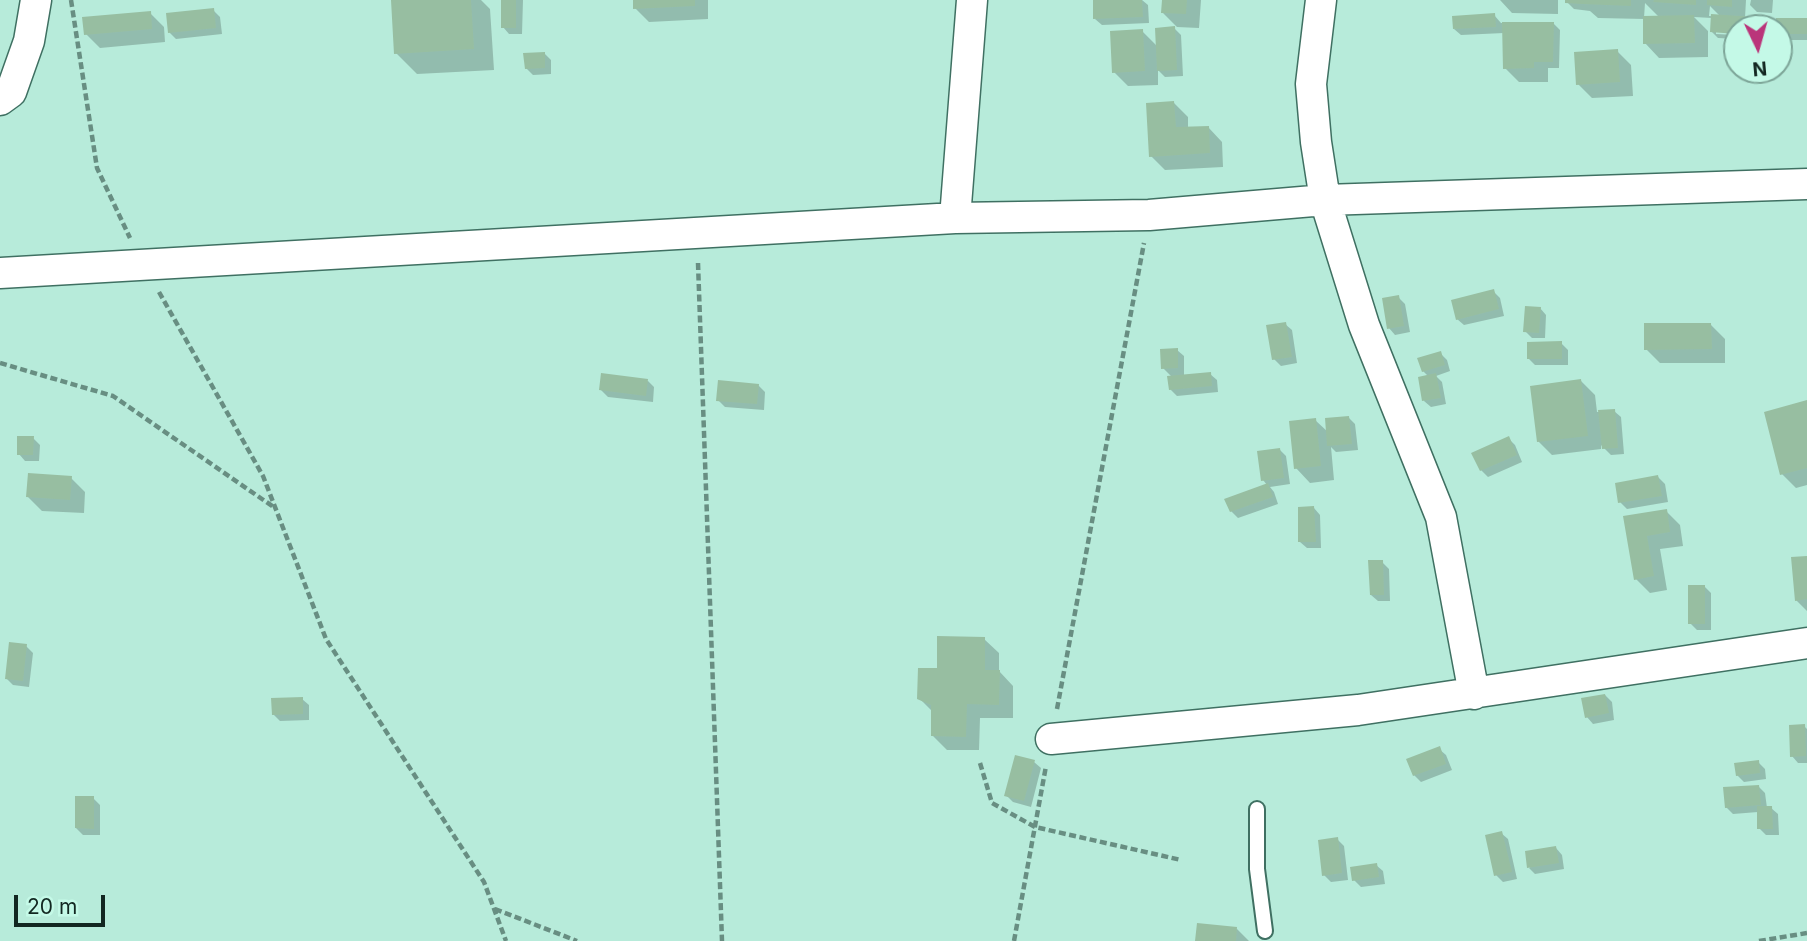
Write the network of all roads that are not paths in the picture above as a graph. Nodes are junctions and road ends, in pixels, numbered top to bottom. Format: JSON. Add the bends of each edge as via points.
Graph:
{"nodes":[{"id":1,"x":36,"y":0,"type":"edge"},
{"id":2,"x":972,"y":0,"type":"edge"},
{"id":3,"x":1321,"y":0,"type":"edge"},
{"id":4,"x":0,"y":100,"type":"edge"},
{"id":5,"x":1807,"y":184,"type":"edge"},
{"id":6,"x":1325,"y":200,"type":"junction"},
{"id":7,"x":955,"y":218,"type":"junction"},
{"id":8,"x":0,"y":274,"type":"edge"},
{"id":9,"x":1807,"y":643,"type":"edge"},
{"id":10,"x":1474,"y":694,"type":"junction"},
{"id":11,"x":1051,"y":739,"type":"road end"},
{"id":12,"x":1257,"y":808,"type":"dead end"},
{"id":13,"x":1265,"y":931,"type":"dead end"}],
"edges":[{"from":1,"to":4,"type":"street","via":[[29,41],[11,92]]},
{"from":2,"to":7,"type":"street"},
{"from":3,"to":6,"type":"street","via":[[1311,84]]},
{"from":5,"to":6,"type":"street"},
{"from":6,"to":7,"type":"street","via":[[1149,215]]},
{"from":6,"to":10,"type":"street","via":[[1364,325],[1441,517]]},
{"from":7,"to":8,"type":"street"},
{"from":9,"to":10,"type":"street"},
{"from":10,"to":11,"type":"street","via":[[1358,710]]},
{"from":12,"to":13,"type":"lane","via":[[1257,869]]}]}
